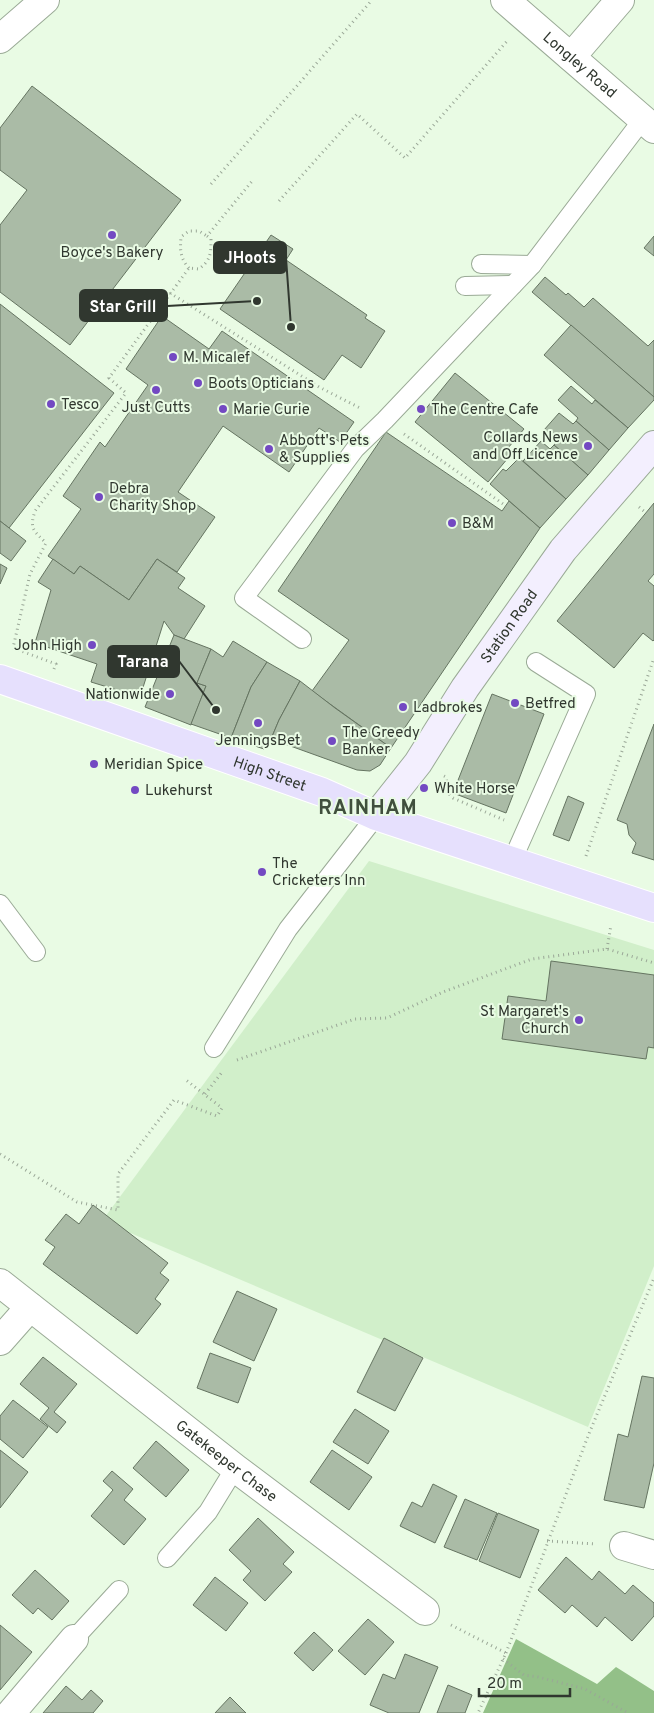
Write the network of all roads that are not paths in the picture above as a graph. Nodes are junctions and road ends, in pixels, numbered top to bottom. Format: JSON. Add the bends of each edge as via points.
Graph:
{"nodes":[{"id":1,"x":45,"y":0,"type":"edge"},
{"id":2,"x":505,"y":0,"type":"edge"},
{"id":3,"x":620,"y":0,"type":"edge"},
{"id":4,"x":0,"y":39,"type":"edge"},
{"id":5,"x":571,"y":57,"type":"junction"},
{"id":6,"x":648,"y":124,"type":"edge"},
{"id":7,"x":481,"y":264,"type":"dead end"},
{"id":8,"x":532,"y":264,"type":"junction"},
{"id":9,"x":513,"y":285,"type":"junction"},
{"id":10,"x":465,"y":286,"type":"dead end"},
{"id":11,"x":654,"y":445,"type":"edge"},
{"id":12,"x":302,"y":639,"type":"dead end"},
{"id":13,"x":536,"y":662,"type":"dead end"},
{"id":14,"x":0,"y":679,"type":"edge"},
{"id":15,"x":376,"y":816,"type":"junction"},
{"id":16,"x":512,"y":861,"type":"junction"},
{"id":17,"x":0,"y":904,"type":"edge"},
{"id":18,"x":654,"y":908,"type":"edge"},
{"id":19,"x":36,"y":952,"type":"dead end"},
{"id":20,"x":214,"y":1048,"type":"dead end"},
{"id":21,"x":0,"y":1283,"type":"edge"},
{"id":22,"x":30,"y":1306,"type":"junction"},
{"id":23,"x":0,"y":1341,"type":"edge"},
{"id":24,"x":235,"y":1468,"type":"junction"},
{"id":25,"x":624,"y":1546,"type":"road end"},
{"id":26,"x":654,"y":1555,"type":"edge"},
{"id":27,"x":167,"y":1558,"type":"dead end"},
{"id":28,"x":119,"y":1590,"type":"dead end"},
{"id":29,"x":425,"y":1611,"type":"road end"},
{"id":30,"x":74,"y":1639,"type":"joint"},
{"id":31,"x":11,"y":1713,"type":"edge"}],
"edges":[{"from":1,"to":4,"type":"street"},
{"from":2,"to":5,"type":"street","name":"Longley Road"},
{"from":3,"to":5,"type":"street"},
{"from":5,"to":6,"type":"street","name":"Longley Road"},
{"from":6,"to":8,"type":"lane"},
{"from":7,"to":8,"type":"lane"},
{"from":8,"to":9,"type":"lane"},
{"from":9,"to":10,"type":"lane"},
{"from":9,"to":12,"type":"lane","via":[[355,449],[244,598]]},
{"from":11,"to":15,"type":"main road","name":"Station Road","via":[[564,550],[470,681],[418,763]]},
{"from":13,"to":16,"type":"lane","via":[[586,694]]},
{"from":14,"to":15,"type":"main road","name":"High Street","via":[[322,792]]},
{"from":15,"to":16,"type":"main road","name":"High Street"},
{"from":15,"to":20,"type":"lane","via":[[288,929]]},
{"from":16,"to":18,"type":"main road","name":"High Street"},
{"from":17,"to":19,"type":"lane"},
{"from":21,"to":22,"type":"street","name":"Gatekeeper Chase"},
{"from":22,"to":23,"type":"street"},
{"from":22,"to":24,"type":"street","name":"Gatekeeper Chase"},
{"from":24,"to":27,"type":"lane","via":[[208,1512]]},
{"from":24,"to":29,"type":"street","name":"Gatekeeper Chase"},
{"from":25,"to":26,"type":"street"},
{"from":28,"to":30,"type":"lane"},
{"from":30,"to":31,"type":"street"}]}
